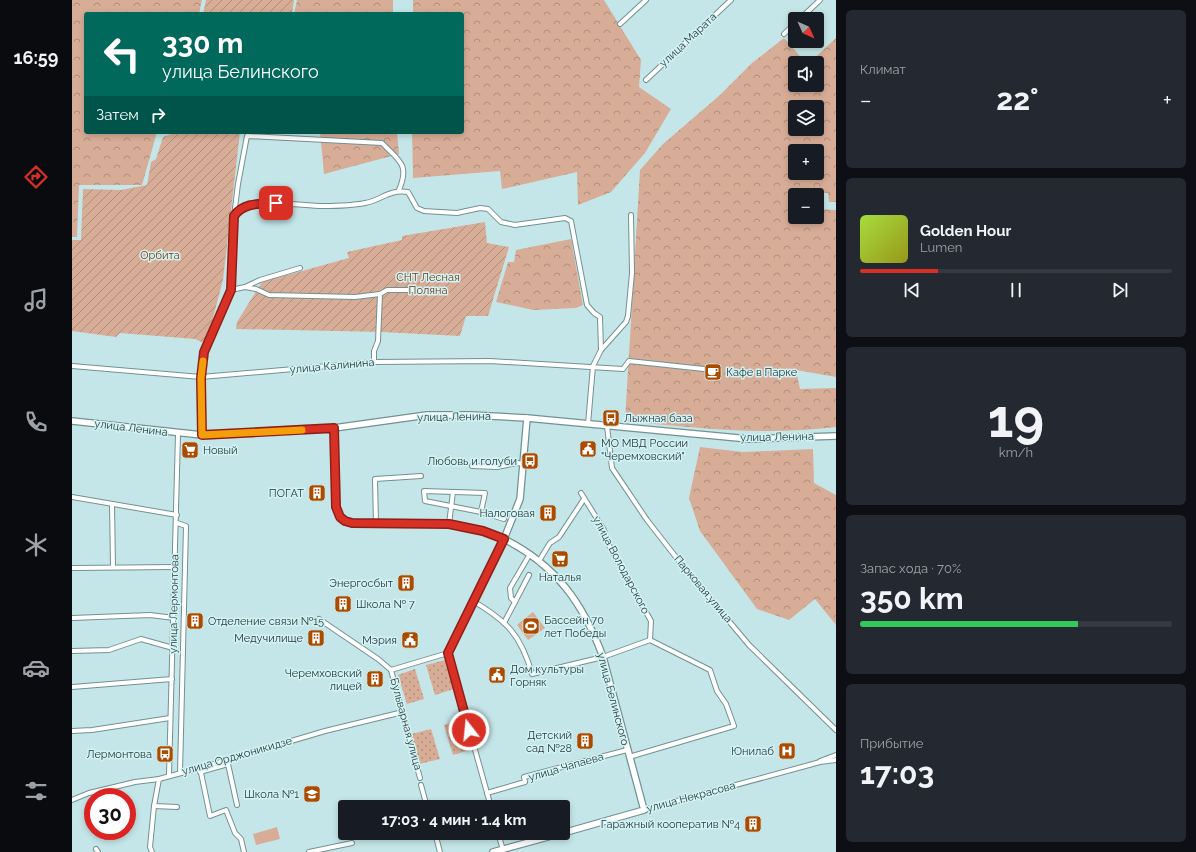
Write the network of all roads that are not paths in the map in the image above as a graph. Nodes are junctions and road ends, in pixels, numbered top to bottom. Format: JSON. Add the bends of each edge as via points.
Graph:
{"nodes":[{"id":1,"x":646,"y":0,"type":"edge"},
{"id":2,"x":731,"y":0,"type":"edge"},
{"id":3,"x":820,"y":0,"type":"edge"},
{"id":4,"x":807,"y":12,"type":"edge"},
{"id":5,"x":620,"y":24,"type":"dead end"},
{"id":6,"x":788,"y":30,"type":"edge"},
{"id":7,"x":784,"y":34,"type":"dead end"},
{"id":8,"x":646,"y":80,"type":"dead end"},
{"id":9,"x":399,"y":190,"type":"junction"},
{"id":10,"x":631,"y":215,"type":"dead end"},
{"id":11,"x":234,"y":216,"type":"junction"},
{"id":12,"x":300,"y":268,"type":"dead end"},
{"id":13,"x":245,"y":288,"type":"junction"},
{"id":14,"x":231,"y":290,"type":"junction"},
{"id":15,"x":428,"y":290,"type":"dead end"},
{"id":16,"x":380,"y":294,"type":"junction"},
{"id":17,"x":601,"y":350,"type":"junction"},
{"id":18,"x":374,"y":362,"type":"junction"},
{"id":19,"x":72,"y":366,"type":"edge"},
{"id":20,"x":593,"y":366,"type":"junction"},
{"id":21,"x":704,"y":369,"type":"dead end"},
{"id":22,"x":201,"y":378,"type":"junction"},
{"id":23,"x":527,"y":418,"type":"junction"},
{"id":24,"x":72,"y":421,"type":"edge"},
{"id":25,"x":588,"y":424,"type":"junction"},
{"id":26,"x":607,"y":426,"type":"junction"},
{"id":27,"x":334,"y":428,"type":"junction"},
{"id":28,"x":178,"y":434,"type":"junction"},
{"id":29,"x":202,"y":435,"type":"junction"},
{"id":30,"x":836,"y":436,"type":"edge"},
{"id":31,"x":524,"y":464,"type":"junction"},
{"id":32,"x":472,"y":466,"type":"dead end"},
{"id":33,"x":421,"y":476,"type":"dead end"},
{"id":34,"x":453,"y":492,"type":"junction"},
{"id":35,"x":581,"y":493,"type":"dead end"},
{"id":36,"x":72,"y":497,"type":"edge"},
{"id":37,"x":584,"y":499,"type":"junction"},
{"id":38,"x":112,"y":504,"type":"junction"},
{"id":39,"x":452,"y":506,"type":"junction"},
{"id":40,"x":481,"y":512,"type":"junction"},
{"id":41,"x":177,"y":515,"type":"junction"},
{"id":42,"x":504,"y":519,"type":"dead end"},
{"id":43,"x":177,"y":523,"type":"junction"},
{"id":44,"x":376,"y":524,"type":"junction"},
{"id":45,"x":449,"y":524,"type":"junction"},
{"id":46,"x":504,"y":539,"type":"junction"},
{"id":47,"x":530,"y":554,"type":"junction"},
{"id":48,"x":539,"y":561,"type":"junction"},
{"id":49,"x":113,"y":567,"type":"junction"},
{"id":50,"x":175,"y":567,"type":"junction"},
{"id":51,"x":72,"y":568,"type":"edge"},
{"id":52,"x":529,"y":575,"type":"dead end"},
{"id":53,"x":473,"y":601,"type":"junction"},
{"id":54,"x":515,"y":602,"type":"junction"},
{"id":55,"x":72,"y":618,"type":"edge"},
{"id":56,"x":174,"y":618,"type":"junction"},
{"id":57,"x":318,"y":619,"type":"dead end"},
{"id":58,"x":504,"y":623,"type":"junction"},
{"id":59,"x":650,"y":640,"type":"junction"},
{"id":60,"x":173,"y":648,"type":"junction"},
{"id":61,"x":72,"y":651,"type":"edge"},
{"id":62,"x":448,"y":653,"type":"junction"},
{"id":63,"x":603,"y":657,"type":"junction"},
{"id":64,"x":391,"y":670,"type":"junction"},
{"id":65,"x":172,"y":679,"type":"junction"},
{"id":66,"x":72,"y":687,"type":"edge"},
{"id":67,"x":403,"y":712,"type":"junction"},
{"id":68,"x":170,"y":718,"type":"junction"},
{"id":69,"x":836,"y":730,"type":"edge"},
{"id":70,"x":72,"y":731,"type":"edge"},
{"id":71,"x":626,"y":750,"type":"junction"},
{"id":72,"x":836,"y":755,"type":"edge"},
{"id":73,"x":629,"y":756,"type":"junction"},
{"id":74,"x":836,"y":760,"type":"edge"},
{"id":75,"x":820,"y":762,"type":"junction"},
{"id":76,"x":200,"y":770,"type":"junction"},
{"id":77,"x":180,"y":773,"type":"junction"},
{"id":78,"x":170,"y":775,"type":"junction"},
{"id":79,"x":420,"y":778,"type":"dead end"},
{"id":80,"x":159,"y":779,"type":"junction"},
{"id":81,"x":421,"y":785,"type":"dead end"},
{"id":82,"x":488,"y":793,"type":"junction"},
{"id":83,"x":72,"y":800,"type":"edge"},
{"id":84,"x":426,"y":800,"type":"edge"},
{"id":85,"x":490,"y":800,"type":"edge"},
{"id":86,"x":237,"y":805,"type":"dead end"},
{"id":87,"x":154,"y":806,"type":"junction"},
{"id":88,"x":177,"y":807,"type":"dead end"},
{"id":89,"x":644,"y":810,"type":"junction"},
{"id":90,"x":570,"y":831,"type":"edge"},
{"id":91,"x":437,"y":840,"type":"edge"},
{"id":92,"x":500,"y":840,"type":"edge"},
{"id":93,"x":538,"y":840,"type":"edge"},
{"id":94,"x":352,"y":843,"type":"dead end"},
{"id":95,"x":503,"y":850,"type":"junction"},
{"id":96,"x":152,"y":852,"type":"edge"},
{"id":97,"x":244,"y":852,"type":"edge"},
{"id":98,"x":309,"y":852,"type":"edge"},
{"id":99,"x":440,"y":852,"type":"edge"},
{"id":100,"x":495,"y":852,"type":"edge"}],
"edges":[{"from":1,"to":5,"type":"street"},
{"from":2,"to":8,"type":"street","name":"улица Марата"},
{"from":3,"to":4,"type":"street"},
{"from":6,"to":7,"type":"street"},
{"from":9,"to":11,"type":"street","via":[[390,192],[381,199],[344,206],[276,203],[248,205],[240,208]]},
{"from":9,"to":11,"type":"street","via":[[404,177],[402,164],[382,143],[247,136]]},
{"from":9,"to":17,"type":"street","via":[[408,192],[417,208],[424,211],[457,213],[480,208],[488,210],[500,222],[515,225],[564,218],[571,221],[587,305],[600,317]]},
{"from":10,"to":17,"type":"street","via":[[632,273],[628,316],[626,322]]},
{"from":11,"to":14,"type":"street"},
{"from":12,"to":13,"type":"street","via":[[260,280]]},
{"from":13,"to":14,"type":"street"},
{"from":13,"to":16,"type":"street","via":[[256,289],[269,295],[355,297]]},
{"from":14,"to":22,"type":"street","via":[[204,352]]},
{"from":15,"to":16,"type":"street","via":[[387,290]]},
{"from":16,"to":18,"type":"street","via":[[378,341],[374,351]]},
{"from":17,"to":20,"type":"street"},
{"from":18,"to":20,"type":"street","name":"улица Калинина","via":[[490,361]]},
{"from":18,"to":22,"type":"street","name":"улица Калинина"},
{"from":19,"to":22,"type":"street","name":"улица Калинина"},
{"from":20,"to":21,"type":"street","name":"улица Калинина","via":[[623,369],[629,361]]},
{"from":20,"to":25,"type":"street"},
{"from":22,"to":29,"type":"street"},
{"from":23,"to":25,"type":"main road","name":"улица Ленина"},
{"from":23,"to":27,"type":"main road","name":"улица Ленина","via":[[427,415]]},
{"from":23,"to":31,"type":"main road"},
{"from":24,"to":28,"type":"main road","name":"улица Ленина"},
{"from":25,"to":26,"type":"main road","name":"улица Ленина"},
{"from":26,"to":30,"type":"main road","name":"улица Ленина","via":[[749,439]]},
{"from":26,"to":69,"type":"street","name":"Парковая улица","via":[[612,468],[647,520],[749,645]]},
{"from":27,"to":29,"type":"main road","name":"улица Ленина"},
{"from":27,"to":44,"type":"street","name":"улица Белинского","via":[[336,507],[340,517],[352,523]]},
{"from":28,"to":29,"type":"main road","name":"улица Ленина"},
{"from":28,"to":41,"type":"street","name":"улица Лермонтова"},
{"from":31,"to":32,"type":"street"},
{"from":31,"to":46,"type":"main road","via":[[520,499]]},
{"from":33,"to":44,"type":"street","via":[[375,478]]},
{"from":34,"to":39,"type":"street"},
{"from":34,"to":39,"type":"street","via":[[424,491],[425,501]]},
{"from":34,"to":40,"type":"street","via":[[485,493]]},
{"from":35,"to":37,"type":"street","name":"улица Володарского"},
{"from":36,"to":38,"type":"street"},
{"from":37,"to":48,"type":"street","via":[[559,537],[550,543]]},
{"from":37,"to":59,"type":"street","name":"улица Володарского","via":[[604,530],[607,542],[651,621]]},
{"from":38,"to":41,"type":"street"},
{"from":38,"to":49,"type":"street"},
{"from":39,"to":40,"type":"street"},
{"from":39,"to":45,"type":"street"},
{"from":40,"to":42,"type":"street"},
{"from":41,"to":43,"type":"street","name":"улица Лермонтова"},
{"from":43,"to":50,"type":"street","name":"улица Лермонтова"},
{"from":43,"to":77,"type":"street","via":[[186,526]]},
{"from":44,"to":45,"type":"street","name":"улица Белинского"},
{"from":45,"to":46,"type":"street","name":"улица Белинского","via":[[483,531]]},
{"from":46,"to":47,"type":"main road","name":"улица Белинского"},
{"from":46,"to":53,"type":"street"},
{"from":47,"to":48,"type":"main road","name":"улица Белинского"},
{"from":47,"to":54,"type":"street","via":[[510,588],[511,598]]},
{"from":48,"to":63,"type":"main road","name":"улица Белинского","via":[[557,577],[575,599]]},
{"from":49,"to":50,"type":"street"},
{"from":49,"to":51,"type":"street"},
{"from":50,"to":56,"type":"street","name":"улица Лермонтова"},
{"from":52,"to":54,"type":"street"},
{"from":53,"to":58,"type":"street"},
{"from":53,"to":62,"type":"street"},
{"from":54,"to":58,"type":"street"},
{"from":55,"to":56,"type":"street","via":[[150,615]]},
{"from":56,"to":60,"type":"street","name":"улица Лермонтова"},
{"from":57,"to":64,"type":"street"},
{"from":58,"to":63,"type":"street","via":[[526,652],[532,674]]},
{"from":59,"to":63,"type":"street"},
{"from":59,"to":73,"type":"street","via":[[710,670],[734,726]]},
{"from":60,"to":61,"type":"street","via":[[140,639],[109,650]]},
{"from":60,"to":65,"type":"street","name":"улица Лермонтова"},
{"from":62,"to":64,"type":"street"},
{"from":62,"to":82,"type":"street"},
{"from":63,"to":71,"type":"main road","name":"улица Белинского"},
{"from":64,"to":67,"type":"street","name":"Бульварная улица"},
{"from":65,"to":66,"type":"street"},
{"from":65,"to":68,"type":"street","name":"улица Лермонтова"},
{"from":67,"to":76,"type":"street","name":"улица Орджоникидзе","via":[[325,731]]},
{"from":67,"to":79,"type":"street","name":"Бульварная улица"},
{"from":68,"to":70,"type":"street"},
{"from":68,"to":78,"type":"street","name":"улица Лермонтова"},
{"from":71,"to":73,"type":"main road","name":"улица Белинского"},
{"from":71,"to":82,"type":"street","name":"улица Чапаева","via":[[524,777],[525,782]]},
{"from":72,"to":75,"type":"street","name":"улица Некрасова"},
{"from":73,"to":89,"type":"main road","name":"улица Белинского"},
{"from":74,"to":75,"type":"street","name":"улица Некрасова"},
{"from":75,"to":89,"type":"street","name":"улица Некрасова"},
{"from":76,"to":77,"type":"street","name":"улица Орджоникидзе"},
{"from":76,"to":86,"type":"street","via":[[228,764]]},
{"from":76,"to":97,"type":"street","via":[[210,816],[226,810],[235,833],[242,839]]},
{"from":77,"to":78,"type":"street","name":"улица Орджоникидзе"},
{"from":78,"to":80,"type":"street","name":"улица Орджоникидзе"},
{"from":80,"to":83,"type":"street","name":"улица Орджоникидзе","via":[[89,793]]},
{"from":80,"to":87,"type":"street"},
{"from":81,"to":84,"type":"street","name":"Бульварная улица"},
{"from":82,"to":85,"type":"street"},
{"from":87,"to":88,"type":"street"},
{"from":87,"to":96,"type":"street","via":[[150,847]]},
{"from":89,"to":90,"type":"main road","name":"улица Некрасова"},
{"from":91,"to":99,"type":"street"},
{"from":92,"to":95,"type":"street"},
{"from":93,"to":95,"type":"main road","name":"улица Некрасова"},
{"from":94,"to":98,"type":"street"},
{"from":95,"to":100,"type":"main road","name":"улица Некрасова"}]}
